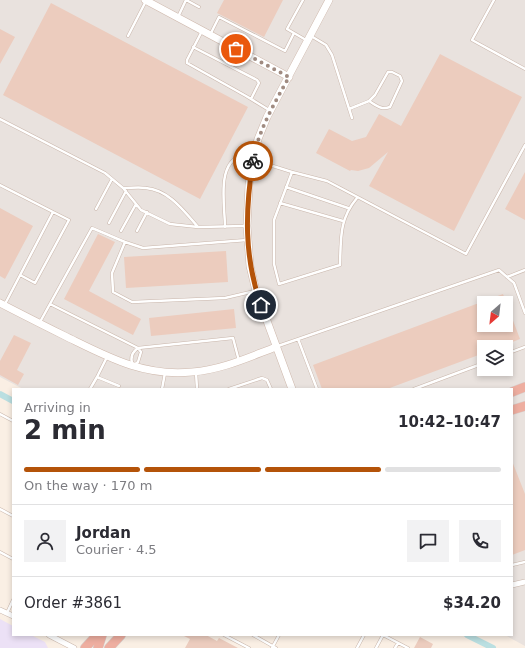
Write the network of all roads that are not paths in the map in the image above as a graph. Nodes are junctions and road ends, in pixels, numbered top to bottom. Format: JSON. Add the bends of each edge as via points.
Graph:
{"nodes":[{"id":1,"x":145,"y":0,"type":"edge"},
{"id":2,"x":303,"y":0,"type":"edge"},
{"id":3,"x":494,"y":0,"type":"edge"},
{"id":4,"x":327,"y":1,"type":"edge"},
{"id":5,"x":199,"y":7,"type":"dead end"},
{"id":6,"x":177,"y":17,"type":"junction"},
{"id":7,"x":202,"y":30,"type":"junction"},
{"id":8,"x":294,"y":33,"type":"junction"},
{"id":9,"x":210,"y":35,"type":"junction"},
{"id":10,"x":128,"y":36,"type":"dead end"},
{"id":11,"x":309,"y":38,"type":"junction"},
{"id":12,"x":193,"y":47,"type":"junction"},
{"id":13,"x":525,"y":69,"type":"edge"},
{"id":14,"x":289,"y":77,"type":"junction"},
{"id":15,"x":251,"y":99,"type":"junction"},
{"id":16,"x":369,"y":101,"type":"junction"},
{"id":17,"x":349,"y":109,"type":"junction"},
{"id":18,"x":270,"y":111,"type":"junction"},
{"id":19,"x":352,"y":118,"type":"dead end"},
{"id":20,"x":0,"y":119,"type":"edge"},
{"id":21,"x":525,"y":145,"type":"edge"},
{"id":22,"x":253,"y":159,"type":"junction"},
{"id":23,"x":292,"y":172,"type":"junction"},
{"id":24,"x":112,"y":179,"type":"junction"},
{"id":25,"x":0,"y":185,"type":"edge"},
{"id":26,"x":286,"y":187,"type":"junction"},
{"id":27,"x":123,"y":188,"type":"junction"},
{"id":28,"x":126,"y":191,"type":"junction"},
{"id":29,"x":357,"y":198,"type":"junction"},
{"id":30,"x":136,"y":203,"type":"junction"},
{"id":31,"x":280,"y":203,"type":"junction"},
{"id":32,"x":348,"y":208,"type":"junction"},
{"id":33,"x":96,"y":209,"type":"dead end"},
{"id":34,"x":53,"y":212,"type":"junction"},
{"id":35,"x":147,"y":212,"type":"junction"},
{"id":36,"x":343,"y":221,"type":"junction"},
{"id":37,"x":109,"y":223,"type":"dead end"},
{"id":38,"x":247,"y":226,"type":"junction"},
{"id":39,"x":198,"y":227,"type":"junction"},
{"id":40,"x":225,"y":227,"type":"junction"},
{"id":41,"x":137,"y":231,"type":"dead end"},
{"id":42,"x":121,"y":232,"type":"dead end"},
{"id":43,"x":248,"y":240,"type":"junction"},
{"id":44,"x":125,"y":242,"type":"junction"},
{"id":45,"x":525,"y":270,"type":"edge"},
{"id":46,"x":20,"y":275,"type":"junction"},
{"id":47,"x":507,"y":277,"type":"junction"},
{"id":48,"x":256,"y":291,"type":"junction"},
{"id":49,"x":2,"y":304,"type":"edge"},
{"id":50,"x":50,"y":304,"type":"junction"},
{"id":51,"x":525,"y":313,"type":"edge"},
{"id":52,"x":40,"y":323,"type":"junction"},
{"id":53,"x":298,"y":339,"type":"junction"},
{"id":54,"x":276,"y":347,"type":"junction"},
{"id":55,"x":525,"y":347,"type":"edge"},
{"id":56,"x":138,"y":348,"type":"junction"},
{"id":57,"x":513,"y":351,"type":"edge"},
{"id":58,"x":107,"y":356,"type":"junction"},
{"id":59,"x":239,"y":361,"type":"junction"},
{"id":60,"x":477,"y":365,"type":"edge"},
{"id":61,"x":133,"y":366,"type":"junction"},
{"id":62,"x":196,"y":372,"type":"junction"},
{"id":63,"x":165,"y":373,"type":"junction"},
{"id":64,"x":96,"y":377,"type":"junction"},
{"id":65,"x":119,"y":386,"type":"dead end"},
{"id":66,"x":525,"y":387,"type":"edge"},
{"id":67,"x":90,"y":388,"type":"edge"},
{"id":68,"x":162,"y":388,"type":"edge"},
{"id":69,"x":197,"y":388,"type":"edge"},
{"id":70,"x":232,"y":388,"type":"edge"},
{"id":71,"x":271,"y":388,"type":"edge"},
{"id":72,"x":292,"y":388,"type":"edge"},
{"id":73,"x":317,"y":388,"type":"edge"},
{"id":74,"x":419,"y":388,"type":"edge"},
{"id":75,"x":513,"y":392,"type":"edge"},
{"id":76,"x":525,"y":406,"type":"edge"},
{"id":77,"x":513,"y":410,"type":"edge"},
{"id":78,"x":0,"y":414,"type":"edge"},
{"id":79,"x":12,"y":420,"type":"edge"},
{"id":80,"x":0,"y":509,"type":"edge"},
{"id":81,"x":12,"y":515,"type":"edge"},
{"id":82,"x":0,"y":552,"type":"edge"},
{"id":83,"x":12,"y":558,"type":"edge"},
{"id":84,"x":525,"y":562,"type":"edge"},
{"id":85,"x":513,"y":566,"type":"edge"},
{"id":86,"x":525,"y":582,"type":"edge"},
{"id":87,"x":513,"y":585,"type":"edge"},
{"id":88,"x":12,"y":602,"type":"edge"},
{"id":89,"x":0,"y":610,"type":"edge"},
{"id":90,"x":7,"y":613,"type":"junction"},
{"id":91,"x":12,"y":616,"type":"edge"},
{"id":92,"x":51,"y":636,"type":"edge"},
{"id":93,"x":96,"y":636,"type":"edge"},
{"id":94,"x":102,"y":636,"type":"edge"},
{"id":95,"x":120,"y":636,"type":"edge"},
{"id":96,"x":226,"y":636,"type":"edge"},
{"id":97,"x":255,"y":636,"type":"edge"},
{"id":98,"x":278,"y":636,"type":"edge"},
{"id":99,"x":364,"y":636,"type":"edge"},
{"id":100,"x":382,"y":636,"type":"edge"},
{"id":101,"x":385,"y":636,"type":"edge"},
{"id":102,"x":398,"y":643,"type":"junction"},
{"id":103,"x":272,"y":647,"type":"edge"},
{"id":104,"x":74,"y":648,"type":"edge"},
{"id":105,"x":85,"y":648,"type":"edge"},
{"id":106,"x":98,"y":648,"type":"edge"},
{"id":107,"x":109,"y":648,"type":"edge"},
{"id":108,"x":249,"y":648,"type":"edge"},
{"id":109,"x":276,"y":648,"type":"edge"},
{"id":110,"x":358,"y":648,"type":"edge"},
{"id":111,"x":376,"y":648,"type":"edge"},
{"id":112,"x":395,"y":648,"type":"edge"},
{"id":113,"x":408,"y":648,"type":"edge"}],
"edges":[{"from":1,"to":6,"type":"street"},
{"from":1,"to":10,"type":"lane"},
{"from":2,"to":8,"type":"lane","via":[[287,29]]},
{"from":3,"to":13,"type":"lane","via":[[472,40]]},
{"from":4,"to":11,"type":"street"},
{"from":5,"to":6,"type":"lane","via":[[186,0]]},
{"from":6,"to":7,"type":"street"},
{"from":7,"to":9,"type":"street"},
{"from":7,"to":12,"type":"lane"},
{"from":8,"to":9,"type":"lane","via":[[284,51],[219,17]]},
{"from":8,"to":11,"type":"lane"},
{"from":9,"to":14,"type":"street"},
{"from":11,"to":14,"type":"street"},
{"from":11,"to":17,"type":"lane","via":[[326,44],[332,54]]},
{"from":12,"to":15,"type":"lane","via":[[186,62],[189,65]]},
{"from":12,"to":15,"type":"lane","via":[[257,80],[259,83]]},
{"from":14,"to":18,"type":"street"},
{"from":15,"to":18,"type":"lane"},
{"from":16,"to":16,"type":"lane","via":[[376,95],[388,72],[400,76],[402,81],[390,107],[379,108]]},
{"from":16,"to":17,"type":"lane"},
{"from":17,"to":19,"type":"lane"},
{"from":18,"to":22,"type":"street"},
{"from":20,"to":24,"type":"lane"},
{"from":21,"to":29,"type":"lane","via":[[466,254]]},
{"from":22,"to":23,"type":"lane"},
{"from":22,"to":38,"type":"street"},
{"from":22,"to":40,"type":"lane","via":[[236,157],[226,171],[223,188]]},
{"from":23,"to":26,"type":"lane"},
{"from":23,"to":29,"type":"lane","via":[[327,181]]},
{"from":24,"to":27,"type":"lane"},
{"from":24,"to":33,"type":"lane"},
{"from":25,"to":34,"type":"lane"},
{"from":26,"to":31,"type":"lane"},
{"from":26,"to":32,"type":"lane"},
{"from":27,"to":28,"type":"lane"},
{"from":27,"to":39,"type":"lane","via":[[147,188],[163,194],[177,203]]},
{"from":28,"to":30,"type":"lane"},
{"from":28,"to":37,"type":"lane"},
{"from":29,"to":32,"type":"lane"},
{"from":30,"to":35,"type":"lane"},
{"from":30,"to":42,"type":"lane"},
{"from":31,"to":36,"type":"lane"},
{"from":31,"to":36,"type":"lane","via":[[274,220],[274,264],[279,284],[340,265]]},
{"from":32,"to":36,"type":"lane"},
{"from":34,"to":46,"type":"lane"},
{"from":34,"to":46,"type":"lane","via":[[68,220],[35,283]]},
{"from":35,"to":39,"type":"lane","via":[[170,224]]},
{"from":35,"to":41,"type":"lane"},
{"from":38,"to":40,"type":"lane"},
{"from":38,"to":43,"type":"street"},
{"from":39,"to":40,"type":"lane"},
{"from":43,"to":44,"type":"lane","via":[[143,248]]},
{"from":43,"to":48,"type":"street","via":[[250,266]]},
{"from":44,"to":48,"type":"lane","via":[[112,273],[113,292],[132,302],[225,298]]},
{"from":44,"to":50,"type":"lane","via":[[92,228]]},
{"from":45,"to":47,"type":"lane"},
{"from":46,"to":49,"type":"lane"},
{"from":47,"to":51,"type":"lane","via":[[514,283]]},
{"from":47,"to":53,"type":"lane","via":[[499,270]]},
{"from":48,"to":54,"type":"street"},
{"from":49,"to":52,"type":"street"},
{"from":50,"to":52,"type":"lane"},
{"from":50,"to":56,"type":"lane"},
{"from":52,"to":58,"type":"street"},
{"from":53,"to":54,"type":"lane"},
{"from":53,"to":73,"type":"lane"},
{"from":54,"to":59,"type":"street"},
{"from":54,"to":72,"type":"street"},
{"from":55,"to":57,"type":"lane"},
{"from":56,"to":59,"type":"lane","via":[[233,338]]},
{"from":56,"to":61,"type":"lane","via":[[133,352],[131,359]]},
{"from":56,"to":61,"type":"lane","via":[[141,352],[138,362]]},
{"from":58,"to":61,"type":"street"},
{"from":58,"to":64,"type":"lane"},
{"from":59,"to":62,"type":"street"},
{"from":60,"to":74,"type":"lane"},
{"from":61,"to":63,"type":"street"},
{"from":62,"to":63,"type":"street"},
{"from":62,"to":69,"type":"lane"},
{"from":63,"to":68,"type":"lane"},
{"from":64,"to":65,"type":"lane"},
{"from":64,"to":67,"type":"lane"},
{"from":66,"to":75,"type":"highway"},
{"from":70,"to":71,"type":"lane","via":[[262,378],[267,380]]},
{"from":76,"to":77,"type":"highway"},
{"from":78,"to":79,"type":"lane"},
{"from":80,"to":81,"type":"lane"},
{"from":82,"to":83,"type":"lane"},
{"from":84,"to":85,"type":"lane"},
{"from":86,"to":87,"type":"street"},
{"from":88,"to":90,"type":"lane"},
{"from":89,"to":90,"type":"street"},
{"from":90,"to":91,"type":"street"},
{"from":92,"to":104,"type":"street"},
{"from":93,"to":105,"type":"highway"},
{"from":94,"to":106,"type":"highway"},
{"from":95,"to":107,"type":"highway"},
{"from":96,"to":108,"type":"lane"},
{"from":97,"to":103,"type":"lane"},
{"from":98,"to":103,"type":"lane"},
{"from":99,"to":110,"type":"lane"},
{"from":100,"to":111,"type":"lane"},
{"from":101,"to":102,"type":"lane"},
{"from":102,"to":112,"type":"lane"},
{"from":102,"to":113,"type":"lane"},
{"from":103,"to":109,"type":"lane"}]}
